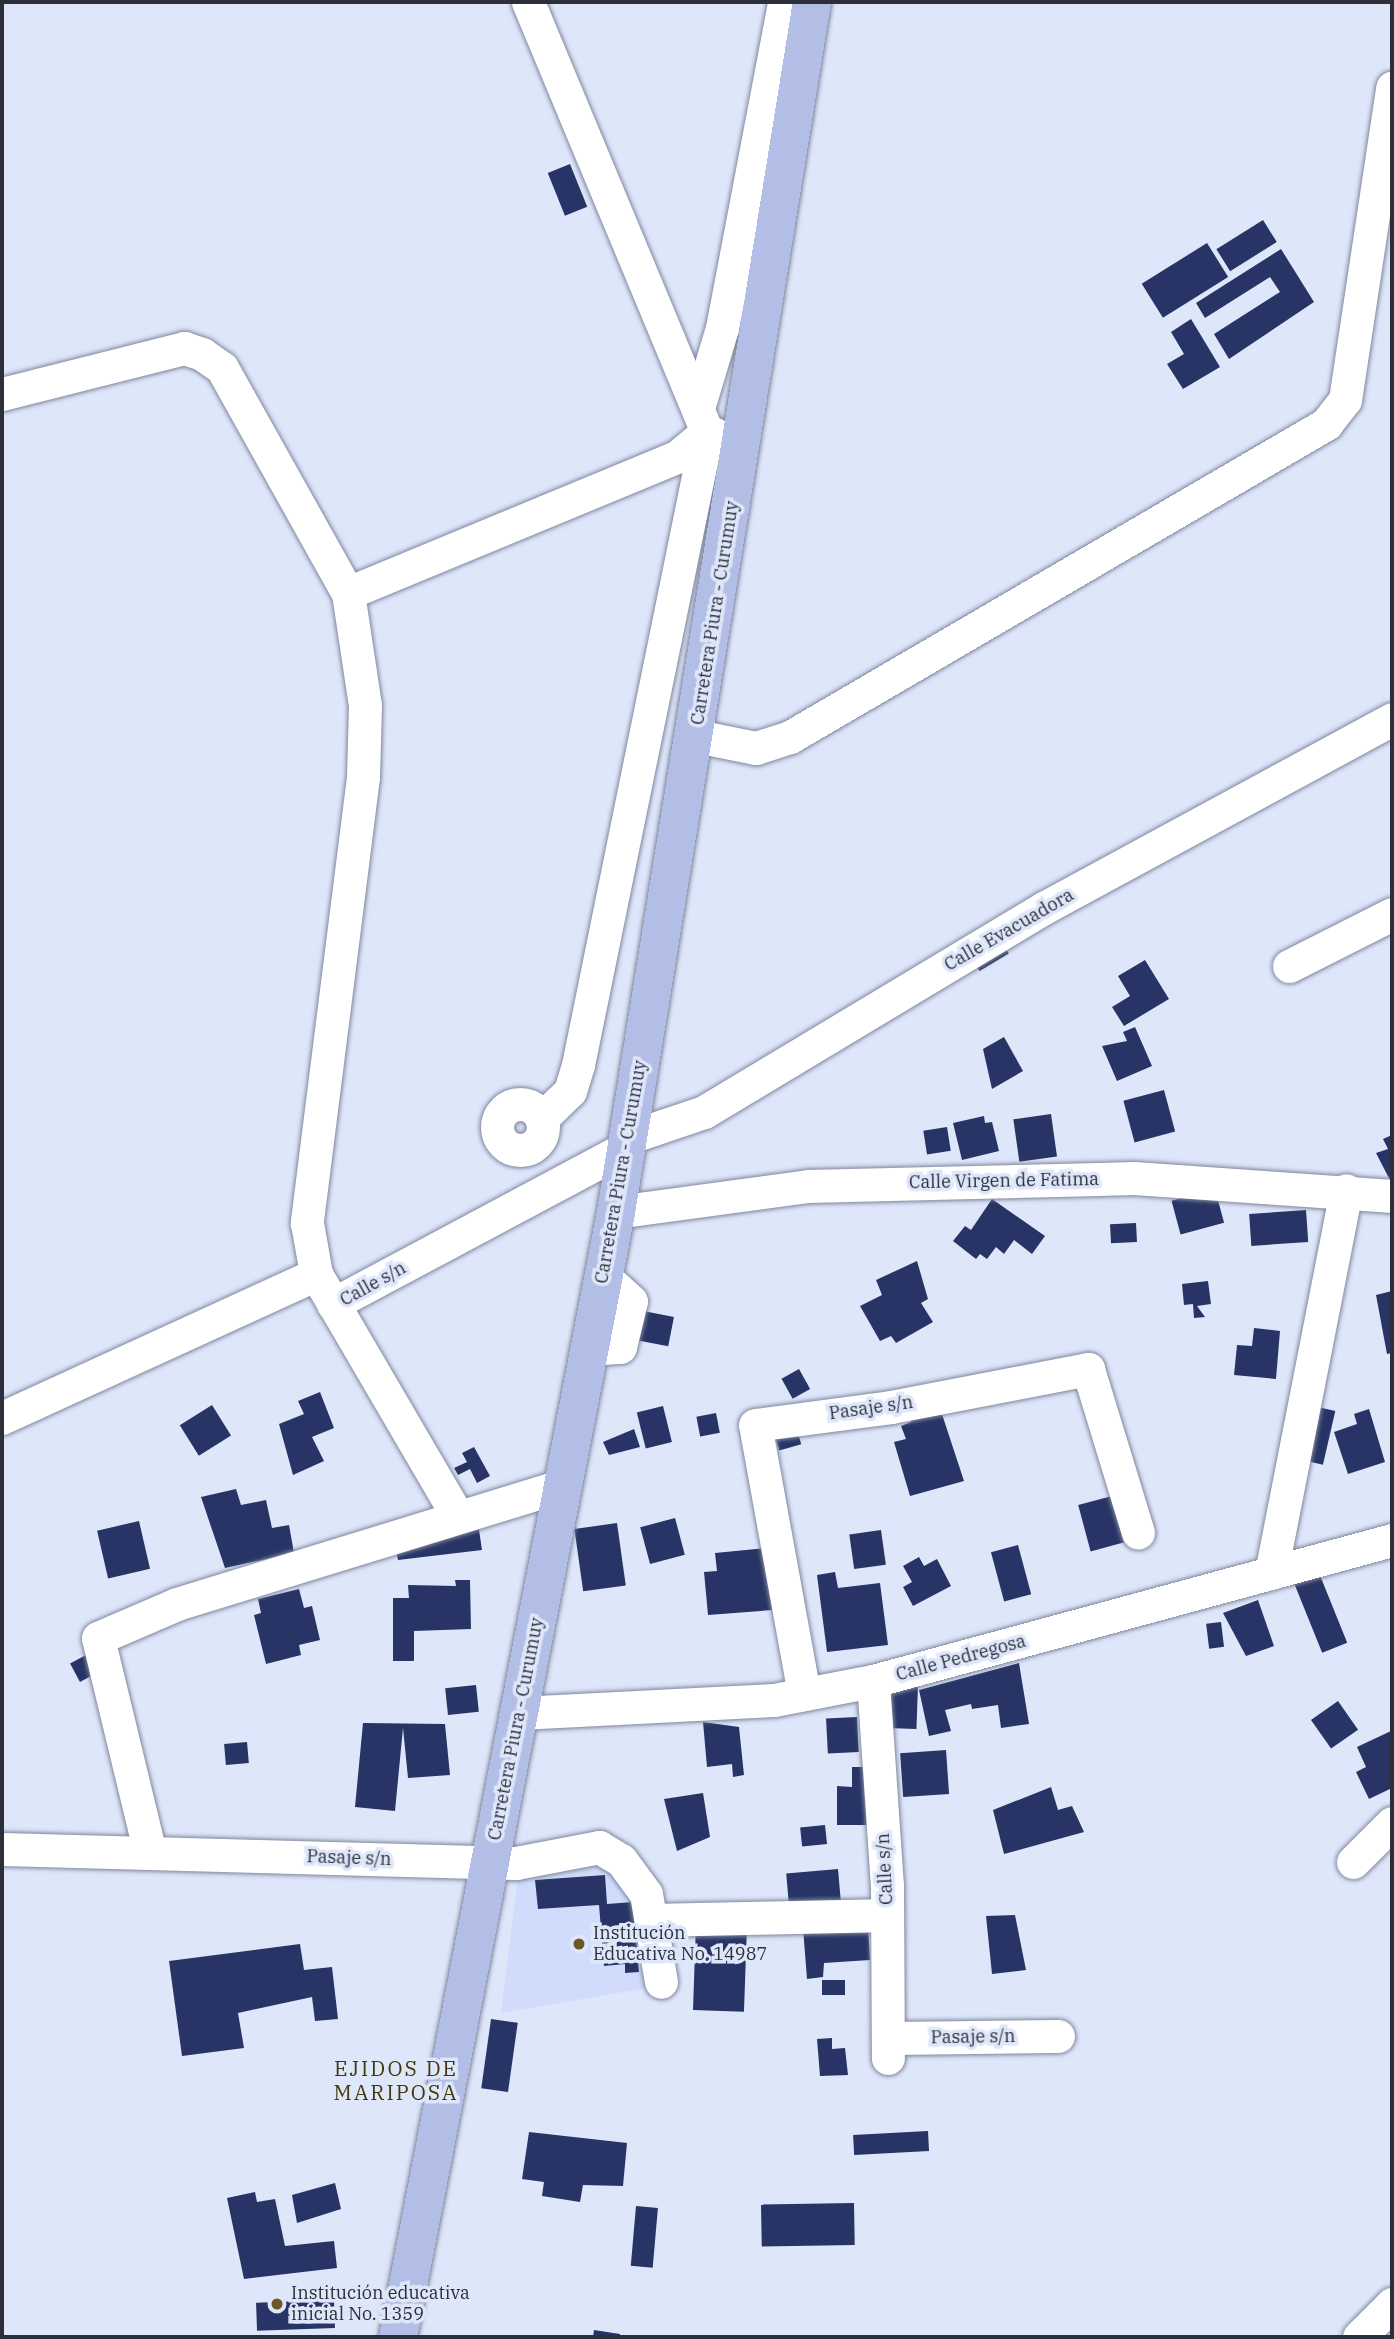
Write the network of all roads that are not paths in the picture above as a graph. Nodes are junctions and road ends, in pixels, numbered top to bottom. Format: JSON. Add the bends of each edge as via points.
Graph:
{"nodes":[{"id":1,"x":528,"y":2,"type":"edge"},
{"id":2,"x":785,"y":2,"type":"edge"},
{"id":3,"x":812,"y":2,"type":"edge"},
{"id":4,"x":1392,"y":88,"type":"edge"},
{"id":5,"x":2,"y":394,"type":"edge"},
{"id":6,"x":716,"y":425,"type":"junction"},
{"id":7,"x":348,"y":593,"type":"junction"},
{"id":8,"x":1392,"y":719,"type":"edge"},
{"id":9,"x":696,"y":736,"type":"junction"},
{"id":10,"x":1392,"y":914,"type":"edge"},
{"id":11,"x":1289,"y":965,"type":"dead end"},
{"id":12,"x":541,"y":1119,"type":"dead end"},
{"id":13,"x":626,"y":1143,"type":"junction"},
{"id":14,"x":1346,"y":1190,"type":"junction"},
{"id":15,"x":1392,"y":1196,"type":"edge"},
{"id":16,"x":616,"y":1212,"type":"junction"},
{"id":17,"x":316,"y":1274,"type":"junction"},
{"id":18,"x":333,"y":1304,"type":"junction"},
{"id":19,"x":2,"y":1418,"type":"edge"},
{"id":20,"x":563,"y":1485,"type":"junction"},
{"id":21,"x":456,"y":1514,"type":"junction"},
{"id":22,"x":1138,"y":1533,"type":"dead end"},
{"id":23,"x":1392,"y":1539,"type":"edge"},
{"id":24,"x":1271,"y":1573,"type":"junction"},
{"id":25,"x":873,"y":1681,"type":"junction"},
{"id":26,"x":804,"y":1694,"type":"junction"},
{"id":27,"x":519,"y":1713,"type":"junction"},
{"id":28,"x":1392,"y":1823,"type":"edge"},
{"id":29,"x":2,"y":1849,"type":"edge"},
{"id":30,"x":150,"y":1853,"type":"junction"},
{"id":31,"x":490,"y":1862,"type":"junction"},
{"id":32,"x":1353,"y":1862,"type":"dead end"},
{"id":33,"x":887,"y":1916,"type":"junction"},
{"id":34,"x":654,"y":1920,"type":"junction"},
{"id":35,"x":661,"y":1982,"type":"dead end"},
{"id":36,"x":1058,"y":2036,"type":"dead end"},
{"id":37,"x":888,"y":2048,"type":"joint"},
{"id":38,"x":1392,"y":2304,"type":"edge"},
{"id":39,"x":398,"y":2337,"type":"edge"},
{"id":40,"x":1359,"y":2337,"type":"edge"}],
"edges":[{"from":1,"to":6,"type":"street"},
{"from":2,"to":6,"type":"street","via":[[722,328]]},
{"from":3,"to":6,"type":"main road","name":"Carretera Piura - Curumuy"},
{"from":4,"to":9,"type":"street","via":[[1345,400],[1326,424],[790,737],[756,748]]},
{"from":5,"to":7,"type":"street","via":[[184,348],[202,354],[222,368]]},
{"from":6,"to":7,"type":"street","via":[[677,457]]},
{"from":6,"to":9,"type":"main road","name":"Carretera Piura - Curumuy"},
{"from":6,"to":12,"type":"street","via":[[578,1065],[570,1091]]},
{"from":7,"to":17,"type":"street","via":[[365,705],[363,777],[307,1223]]},
{"from":8,"to":13,"type":"street","name":"Calle Evacuadora","via":[[1044,908],[704,1112]]},
{"from":9,"to":13,"type":"main road","name":"Carretera Piura - Curumuy"},
{"from":10,"to":11,"type":"street"},
{"from":13,"to":16,"type":"main road","name":"Carretera Piura - Curumuy"},
{"from":13,"to":18,"type":"street","name":"Calle s/n"},
{"from":14,"to":15,"type":"street","name":"Calle Virgen de Fatima"},
{"from":14,"to":16,"type":"street","name":"Calle Virgen de Fatima","via":[[1134,1178],[808,1186]]},
{"from":14,"to":24,"type":"street"},
{"from":16,"to":20,"type":"main road","name":"Carretera Piura - Curumuy"},
{"from":17,"to":18,"type":"street"},
{"from":17,"to":19,"type":"street"},
{"from":18,"to":21,"type":"street","name":"Calle s/n"},
{"from":20,"to":21,"type":"street"},
{"from":20,"to":27,"type":"main road","name":"Carretera Piura - Curumuy"},
{"from":21,"to":30,"type":"street","via":[[177,1604],[98,1638]]},
{"from":22,"to":26,"type":"street","name":"Pasaje s/n","via":[[1088,1369],[755,1425]]},
{"from":23,"to":24,"type":"street","name":"Calle Pedregosa"},
{"from":24,"to":25,"type":"street","name":"Calle Pedregosa"},
{"from":25,"to":26,"type":"street","name":"Calle Pedregosa"},
{"from":25,"to":33,"type":"street","name":"Calle s/n"},
{"from":26,"to":27,"type":"street","name":"Calle Pedregosa"},
{"from":27,"to":31,"type":"main road","name":"Carretera Piura - Curumuy"},
{"from":28,"to":32,"type":"street"},
{"from":29,"to":30,"type":"street","name":"Pasaje s/n"},
{"from":30,"to":31,"type":"street","name":"Pasaje s/n"},
{"from":31,"to":34,"type":"street","name":"Pasaje s/n","via":[[599,1847],[621,1860],[646,1894]]},
{"from":31,"to":39,"type":"main road","name":"Carretera Piura - Curumuy"},
{"from":33,"to":34,"type":"street"},
{"from":33,"to":37,"type":"street","name":"Calle s/n"},
{"from":34,"to":35,"type":"street","name":"Pasaje s/n"},
{"from":36,"to":37,"type":"street","name":"Pasaje s/n"},
{"from":38,"to":40,"type":"street"}]}
